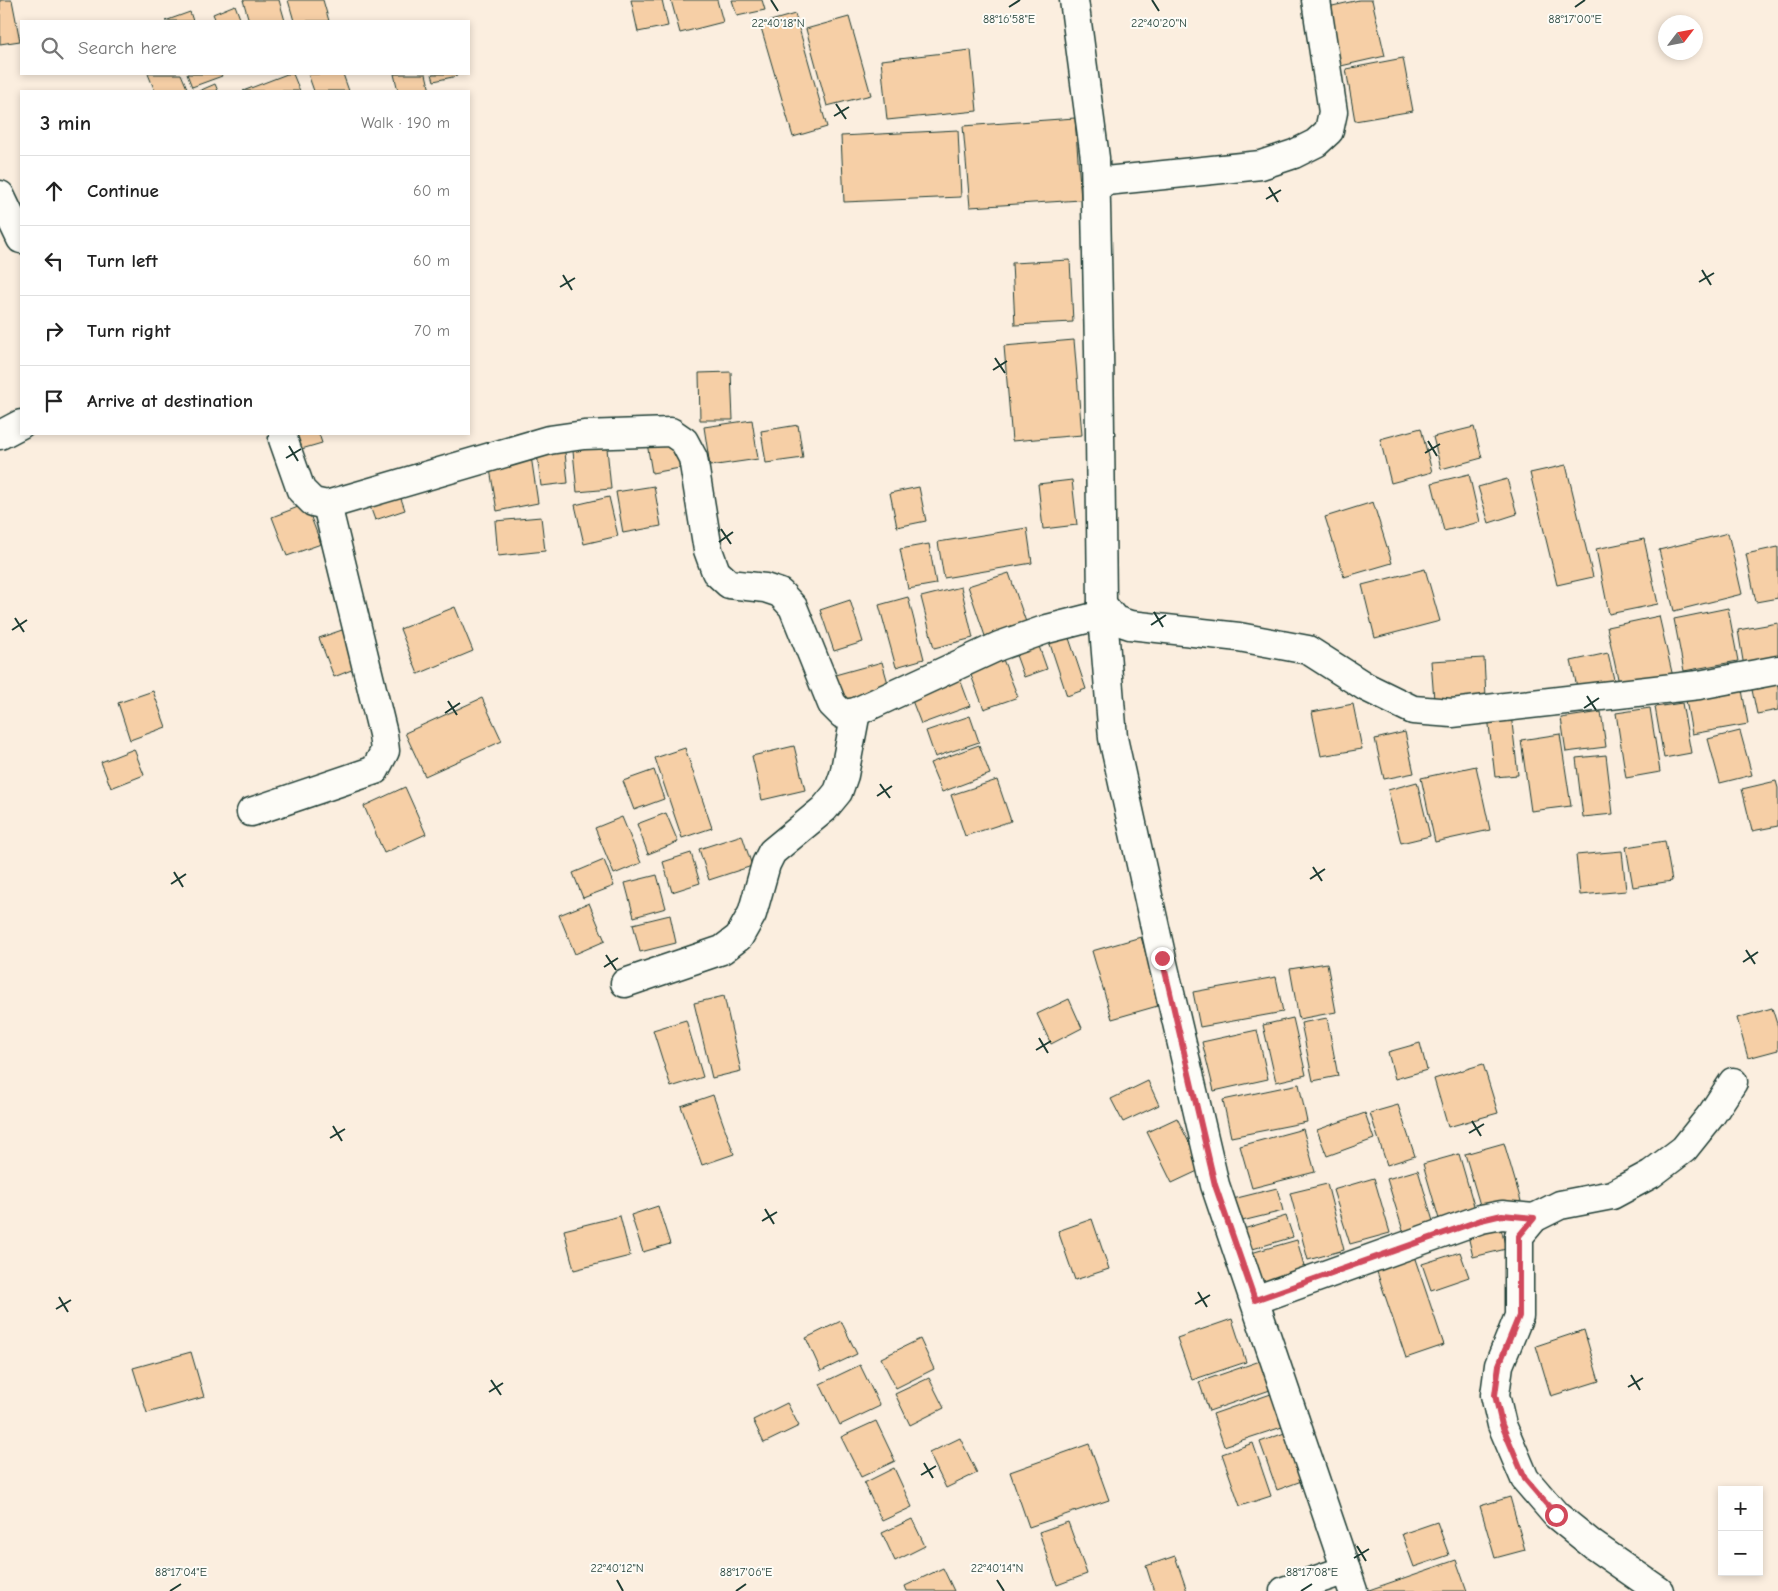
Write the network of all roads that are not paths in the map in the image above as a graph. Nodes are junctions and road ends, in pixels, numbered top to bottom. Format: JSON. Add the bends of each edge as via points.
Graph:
{"nodes":[{"id":1,"x":1074,"y":0,"type":"edge"},
{"id":2,"x":1316,"y":0,"type":"edge"},
{"id":3,"x":1096,"y":182,"type":"junction"},
{"id":4,"x":0,"y":195,"type":"edge"},
{"id":5,"x":20,"y":237,"type":"edge"},
{"id":6,"x":20,"y":425,"type":"edge"},
{"id":7,"x":0,"y":435,"type":"edge"},
{"id":8,"x":282,"y":439,"type":"dead end"},
{"id":9,"x":328,"y":505,"type":"junction"},
{"id":10,"x":1102,"y":610,"type":"junction"},
{"id":11,"x":1778,"y":670,"type":"edge"},
{"id":12,"x":856,"y":712,"type":"junction"},
{"id":13,"x":251,"y":812,"type":"dead end"},
{"id":14,"x":625,"y":983,"type":"dead end"},
{"id":15,"x":1733,"y":1082,"type":"dead end"},
{"id":16,"x":1534,"y":1218,"type":"junction"},
{"id":17,"x":1255,"y":1300,"type":"junction"},
{"id":18,"x":1349,"y":1581,"type":"edge"},
{"id":19,"x":1284,"y":1591,"type":"edge"},
{"id":20,"x":1658,"y":1591,"type":"edge"}],
"edges":[{"from":1,"to":3,"type":"street"},
{"from":2,"to":3,"type":"street","via":[[1333,112],[1329,131],[1316,144],[1261,165]]},
{"from":3,"to":10,"type":"street"},
{"from":4,"to":5,"type":"street"},
{"from":6,"to":7,"type":"street"},
{"from":8,"to":9,"type":"street","via":[[301,490],[313,502]]},
{"from":9,"to":12,"type":"street","via":[[549,440],[584,435],[671,432],[684,441],[693,458],[708,550],[716,572],[729,584],[780,593],[792,607],[832,704],[842,714]]},
{"from":9,"to":13,"type":"street","via":[[385,751],[374,770]]},
{"from":10,"to":11,"type":"street","via":[[1130,626],[1239,637],[1308,650],[1366,687],[1413,710],[1452,713],[1516,706],[1700,685]]},
{"from":10,"to":12,"type":"street","via":[[999,646]]},
{"from":10,"to":17,"type":"street","via":[[1114,738],[1159,949],[1215,1185]]},
{"from":12,"to":14,"type":"street","via":[[838,792],[772,852],[752,914],[739,937],[722,950]]},
{"from":15,"to":16,"type":"street","via":[[1684,1148],[1651,1174],[1612,1195],[1560,1205]]},
{"from":16,"to":17,"type":"street","via":[[1502,1215],[1481,1220]]},
{"from":16,"to":20,"type":"street","via":[[1519,1236],[1519,1316],[1499,1365],[1495,1395],[1502,1425],[1525,1479],[1556,1515],[1593,1546]]},
{"from":17,"to":18,"type":"street"},
{"from":18,"to":19,"type":"street"}]}
